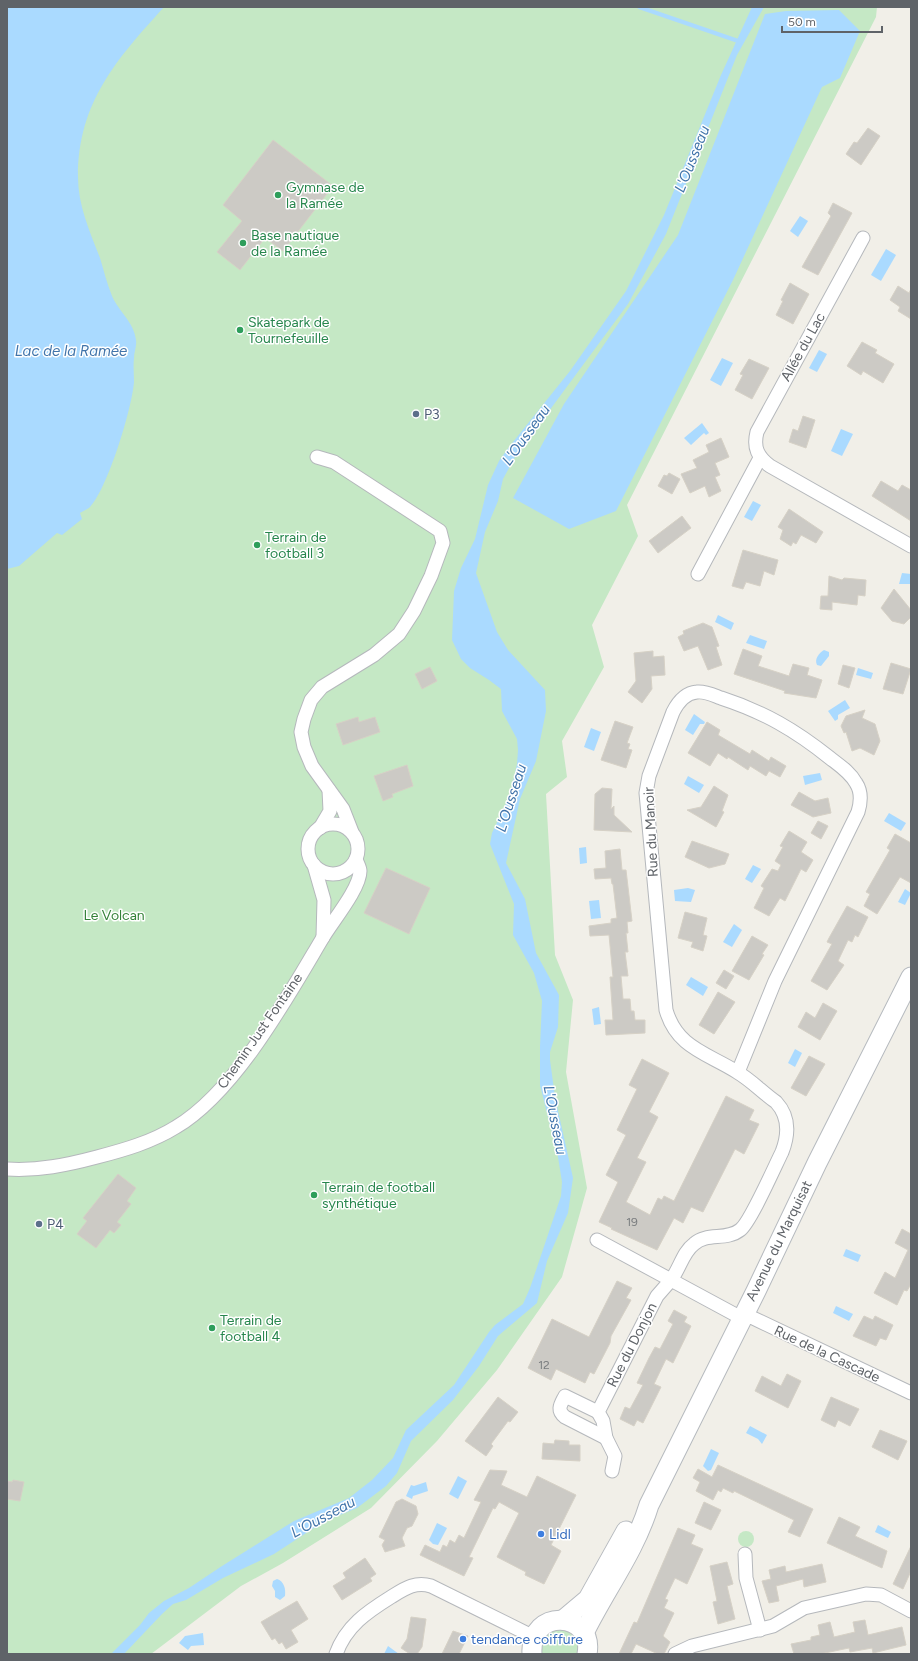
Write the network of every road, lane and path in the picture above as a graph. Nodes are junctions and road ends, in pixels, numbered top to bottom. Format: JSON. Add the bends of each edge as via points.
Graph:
{"nodes":[{"id":1,"x":863,"y":238,"type":"dead end"},
{"id":2,"x":317,"y":457,"type":"dead end"},
{"id":3,"x":760,"y":458,"type":"junction"},
{"id":4,"x":911,"y":546,"type":"edge"},
{"id":5,"x":698,"y":574,"type":"dead end"},
{"id":6,"x":329,"y":790,"type":"junction"},
{"id":7,"x":320,"y":828,"type":"junction"},
{"id":8,"x":352,"y":832,"type":"junction"},
{"id":9,"x":356,"y":859,"type":"junction"},
{"id":10,"x":314,"y":866,"type":"junction"},
{"id":11,"x":323,"y":937,"type":"junction"},
{"id":12,"x":911,"y":977,"type":"edge"},
{"id":13,"x":738,"y":1072,"type":"junction"},
{"id":14,"x":7,"y":1170,"type":"edge"},
{"id":15,"x":597,"y":1240,"type":"dead end"},
{"id":16,"x":671,"y":1280,"type":"junction"},
{"id":17,"x":743,"y":1316,"type":"junction"},
{"id":18,"x":911,"y":1393,"type":"edge"},
{"id":19,"x":598,"y":1412,"type":"junction"},
{"id":20,"x":606,"y":1438,"type":"junction"},
{"id":21,"x":612,"y":1471,"type":"dead end"},
{"id":22,"x":649,"y":1505,"type":"junction"},
{"id":23,"x":745,"y":1554,"type":"dead end"},
{"id":24,"x":911,"y":1611,"type":"edge"},
{"id":25,"x":563,"y":1620,"type":"junction"},
{"id":26,"x":760,"y":1630,"type":"junction"},
{"id":27,"x":533,"y":1646,"type":"edge"},
{"id":28,"x":588,"y":1647,"type":"edge"},
{"id":29,"x":336,"y":1654,"type":"edge"},
{"id":30,"x":675,"y":1654,"type":"edge"}],
"edges":[{"from":1,"to":3,"type":"street","name":"Allée du Lac","via":[[757,432],[755,441]]},
{"from":2,"to":6,"type":"street","via":[[334,462],[440,532],[443,543],[431,576],[414,611],[399,634],[374,655],[322,687],[311,700],[301,732],[304,747],[312,766]]},
{"from":3,"to":4,"type":"street","via":[[831,502]]},
{"from":3,"to":5,"type":"street"},
{"from":6,"to":7,"type":"street","via":[[330,811]]},
{"from":6,"to":8,"type":"street","via":[[343,809]]},
{"from":7,"to":8,"type":"street","via":[[326,825],[340,825]]},
{"from":7,"to":10,"type":"street","via":[[310,838],[308,846]]},
{"from":8,"to":9,"type":"street","via":[[358,845]]},
{"from":9,"to":10,"type":"street","via":[[347,870],[334,874],[326,873]]},
{"from":9,"to":11,"type":"street","name":"Chemin Just Fontaine","via":[[360,870],[359,876],[344,907]]},
{"from":10,"to":11,"type":"street","name":"Chemin Just Fontaine","via":[[324,900]]},
{"from":11,"to":14,"type":"street","name":"Chemin Just Fontaine","via":[[288,996],[228,1081],[178,1127],[142,1144],[70,1164]]},
{"from":12,"to":17,"type":"main road","name":"Avenue du Marquisat"},
{"from":13,"to":13,"type":"street","name":"Rue du Manoir","via":[[775,981],[858,812],[861,804],[860,792],[856,781],[847,771],[801,735],[758,711],[705,692],[698,692],[685,696],[678,702],[649,776],[646,792],[666,1010],[673,1028],[686,1043]]},
{"from":13,"to":16,"type":"street","name":"Rue du Manoir","via":[[781,1108],[787,1125],[786,1142],[744,1227],[728,1236],[711,1237],[695,1243],[688,1250]]},
{"from":15,"to":16,"type":"street"},
{"from":16,"to":17,"type":"street","via":[[734,1314]]},
{"from":16,"to":19,"type":"street","name":"Rue du Donjon","via":[[657,1296]]},
{"from":17,"to":18,"type":"street","name":"Rue de la Cascade","via":[[759,1321]]},
{"from":17,"to":22,"type":"main road","name":"Avenue du Marquisat"},
{"from":19,"to":20,"type":"street"},
{"from":19,"to":20,"type":"street","via":[[565,1396],[559,1407],[565,1417]]},
{"from":20,"to":21,"type":"street","via":[[615,1456]]},
{"from":22,"to":25,"type":"main road","name":"Avenue du Marquisat","via":[[625,1532],[588,1599]]},
{"from":22,"to":28,"type":"main road","name":"Avenue du Marquisat"},
{"from":23,"to":26,"type":"street","via":[[746,1578]]},
{"from":24,"to":26,"type":"street","via":[[881,1595],[866,1594],[800,1609],[780,1624]]},
{"from":25,"to":27,"type":"main road","via":[[554,1620],[538,1629]]},
{"from":25,"to":28,"type":"main road","via":[[571,1622]]},
{"from":26,"to":30,"type":"street","via":[[692,1646]]},
{"from":27,"to":29,"type":"street","via":[[431,1586],[420,1583],[408,1587],[364,1614],[347,1633]]}]}
